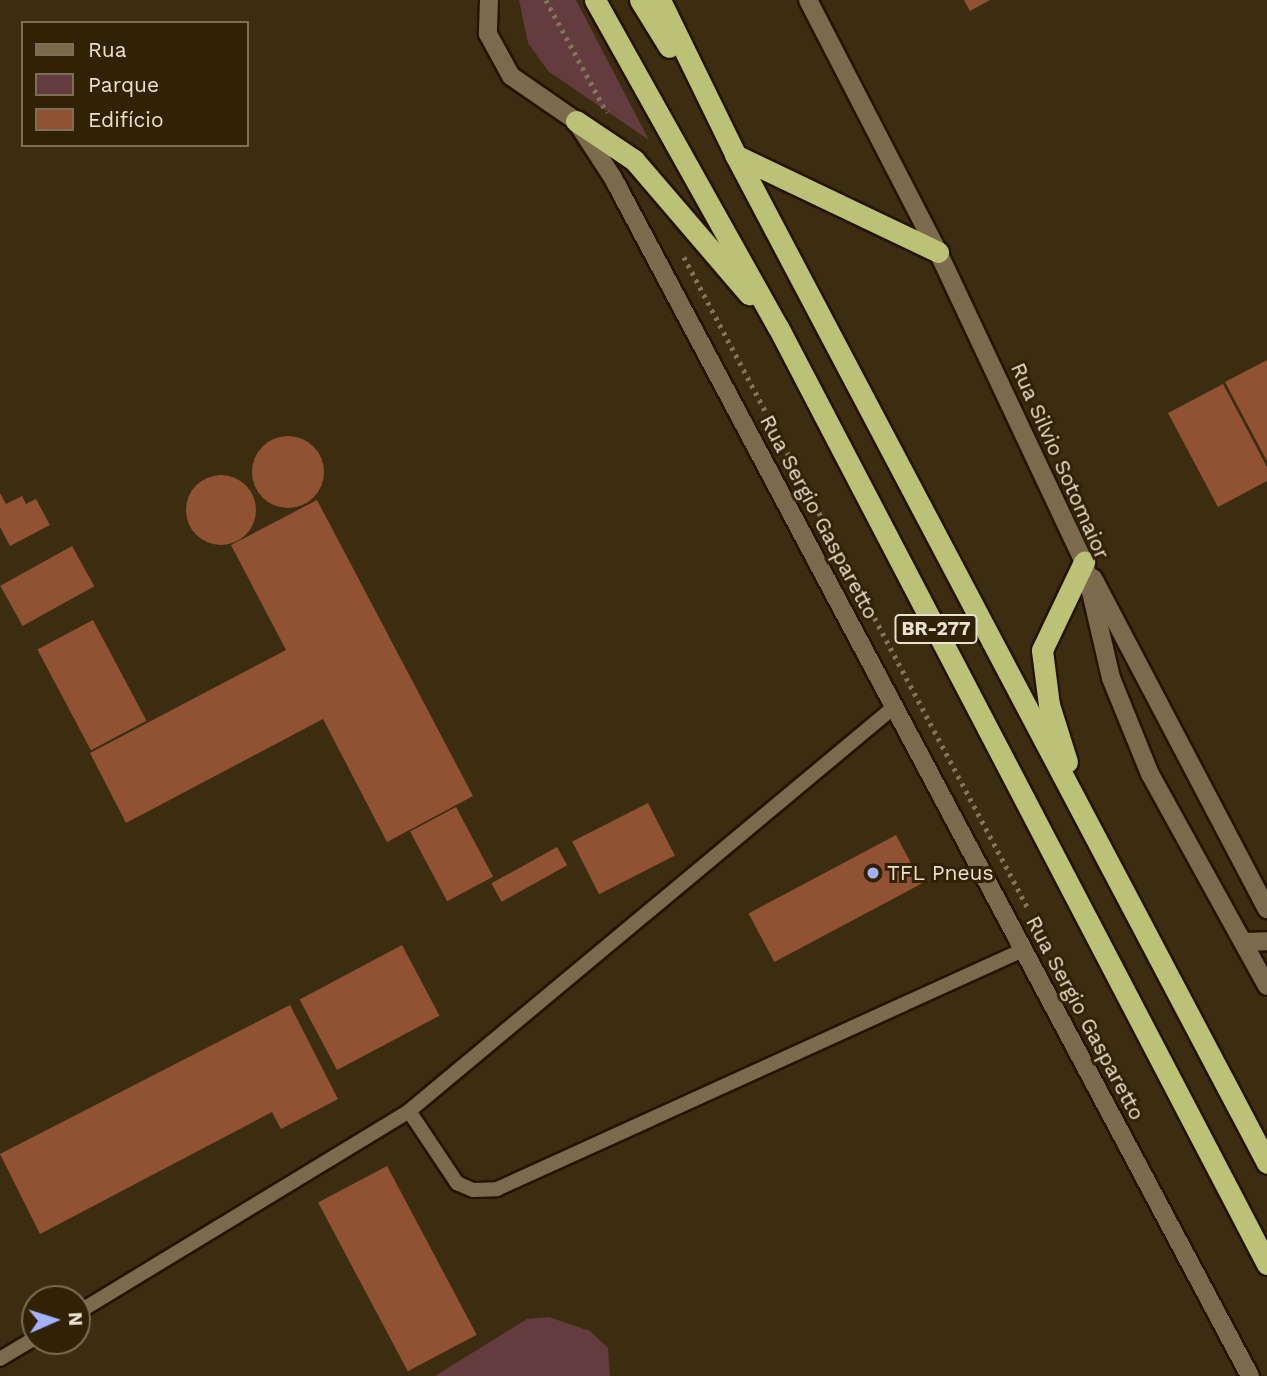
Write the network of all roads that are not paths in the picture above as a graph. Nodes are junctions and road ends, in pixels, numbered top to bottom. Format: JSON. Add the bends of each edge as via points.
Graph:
{"nodes":[{"id":1,"x":489,"y":0,"type":"edge"},
{"id":2,"x":595,"y":0,"type":"edge"},
{"id":3,"x":640,"y":0,"type":"edge"},
{"id":4,"x":660,"y":0,"type":"edge"},
{"id":5,"x":808,"y":0,"type":"edge"},
{"id":6,"x":576,"y":121,"type":"junction"},
{"id":7,"x":737,"y":158,"type":"junction"},
{"id":8,"x":938,"y":252,"type":"junction"},
{"id":9,"x":778,"y":327,"type":"junction"},
{"id":10,"x":1084,"y":562,"type":"junction"},
{"id":11,"x":894,"y":707,"type":"junction"},
{"id":12,"x":1084,"y":814,"type":"junction"},
{"id":13,"x":1267,"y":909,"type":"edge"},
{"id":14,"x":1267,"y":940,"type":"edge"},
{"id":15,"x":1244,"y":942,"type":"junction"},
{"id":16,"x":1023,"y":950,"type":"junction"},
{"id":17,"x":1267,"y":986,"type":"edge"},
{"id":18,"x":409,"y":1111,"type":"junction"},
{"id":19,"x":1267,"y":1163,"type":"edge"},
{"id":20,"x":1267,"y":1264,"type":"edge"},
{"id":21,"x":91,"y":1304,"type":"edge"},
{"id":22,"x":21,"y":1346,"type":"edge"},
{"id":23,"x":0,"y":1359,"type":"edge"},
{"id":24,"x":1250,"y":1376,"type":"edge"}],
"edges":[{"from":1,"to":6,"type":"street","name":"Rua Sergio Gasparetto","via":[[488,34],[511,76]]},
{"from":2,"to":9,"type":"highway","number":"BR-277"},
{"from":3,"to":7,"type":"highway"},
{"from":4,"to":7,"type":"highway","number":"BR-277"},
{"from":5,"to":8,"type":"street","name":"Rua Silvio Sotomaior"},
{"from":6,"to":9,"type":"highway","via":[[634,160]]},
{"from":6,"to":11,"type":"street","name":"Rua Sergio Gasparetto","via":[[613,178]]},
{"from":7,"to":8,"type":"highway"},
{"from":7,"to":12,"type":"highway","number":"BR-277"},
{"from":8,"to":10,"type":"street","name":"Rua Silvio Sotomaior"},
{"from":9,"to":20,"type":"highway","number":"BR-277"},
{"from":10,"to":12,"type":"highway","via":[[1042,650],[1049,705]]},
{"from":10,"to":13,"type":"street"},
{"from":10,"to":15,"type":"street","name":"Rua Silvio Sotomaior","via":[[1097,630],[1128,723],[1150,774]]},
{"from":11,"to":16,"type":"street","name":"Rua Sergio Gasparetto"},
{"from":11,"to":18,"type":"lane"},
{"from":12,"to":19,"type":"highway","number":"BR-277"},
{"from":14,"to":15,"type":"street"},
{"from":15,"to":17,"type":"street","name":"Rua Silvio Sotomaior"},
{"from":16,"to":18,"type":"lane","via":[[497,1189],[473,1189],[457,1183]]},
{"from":16,"to":24,"type":"street","name":"Rua Sergio Gasparetto"},
{"from":18,"to":21,"type":"lane"},
{"from":22,"to":23,"type":"lane"}]}
